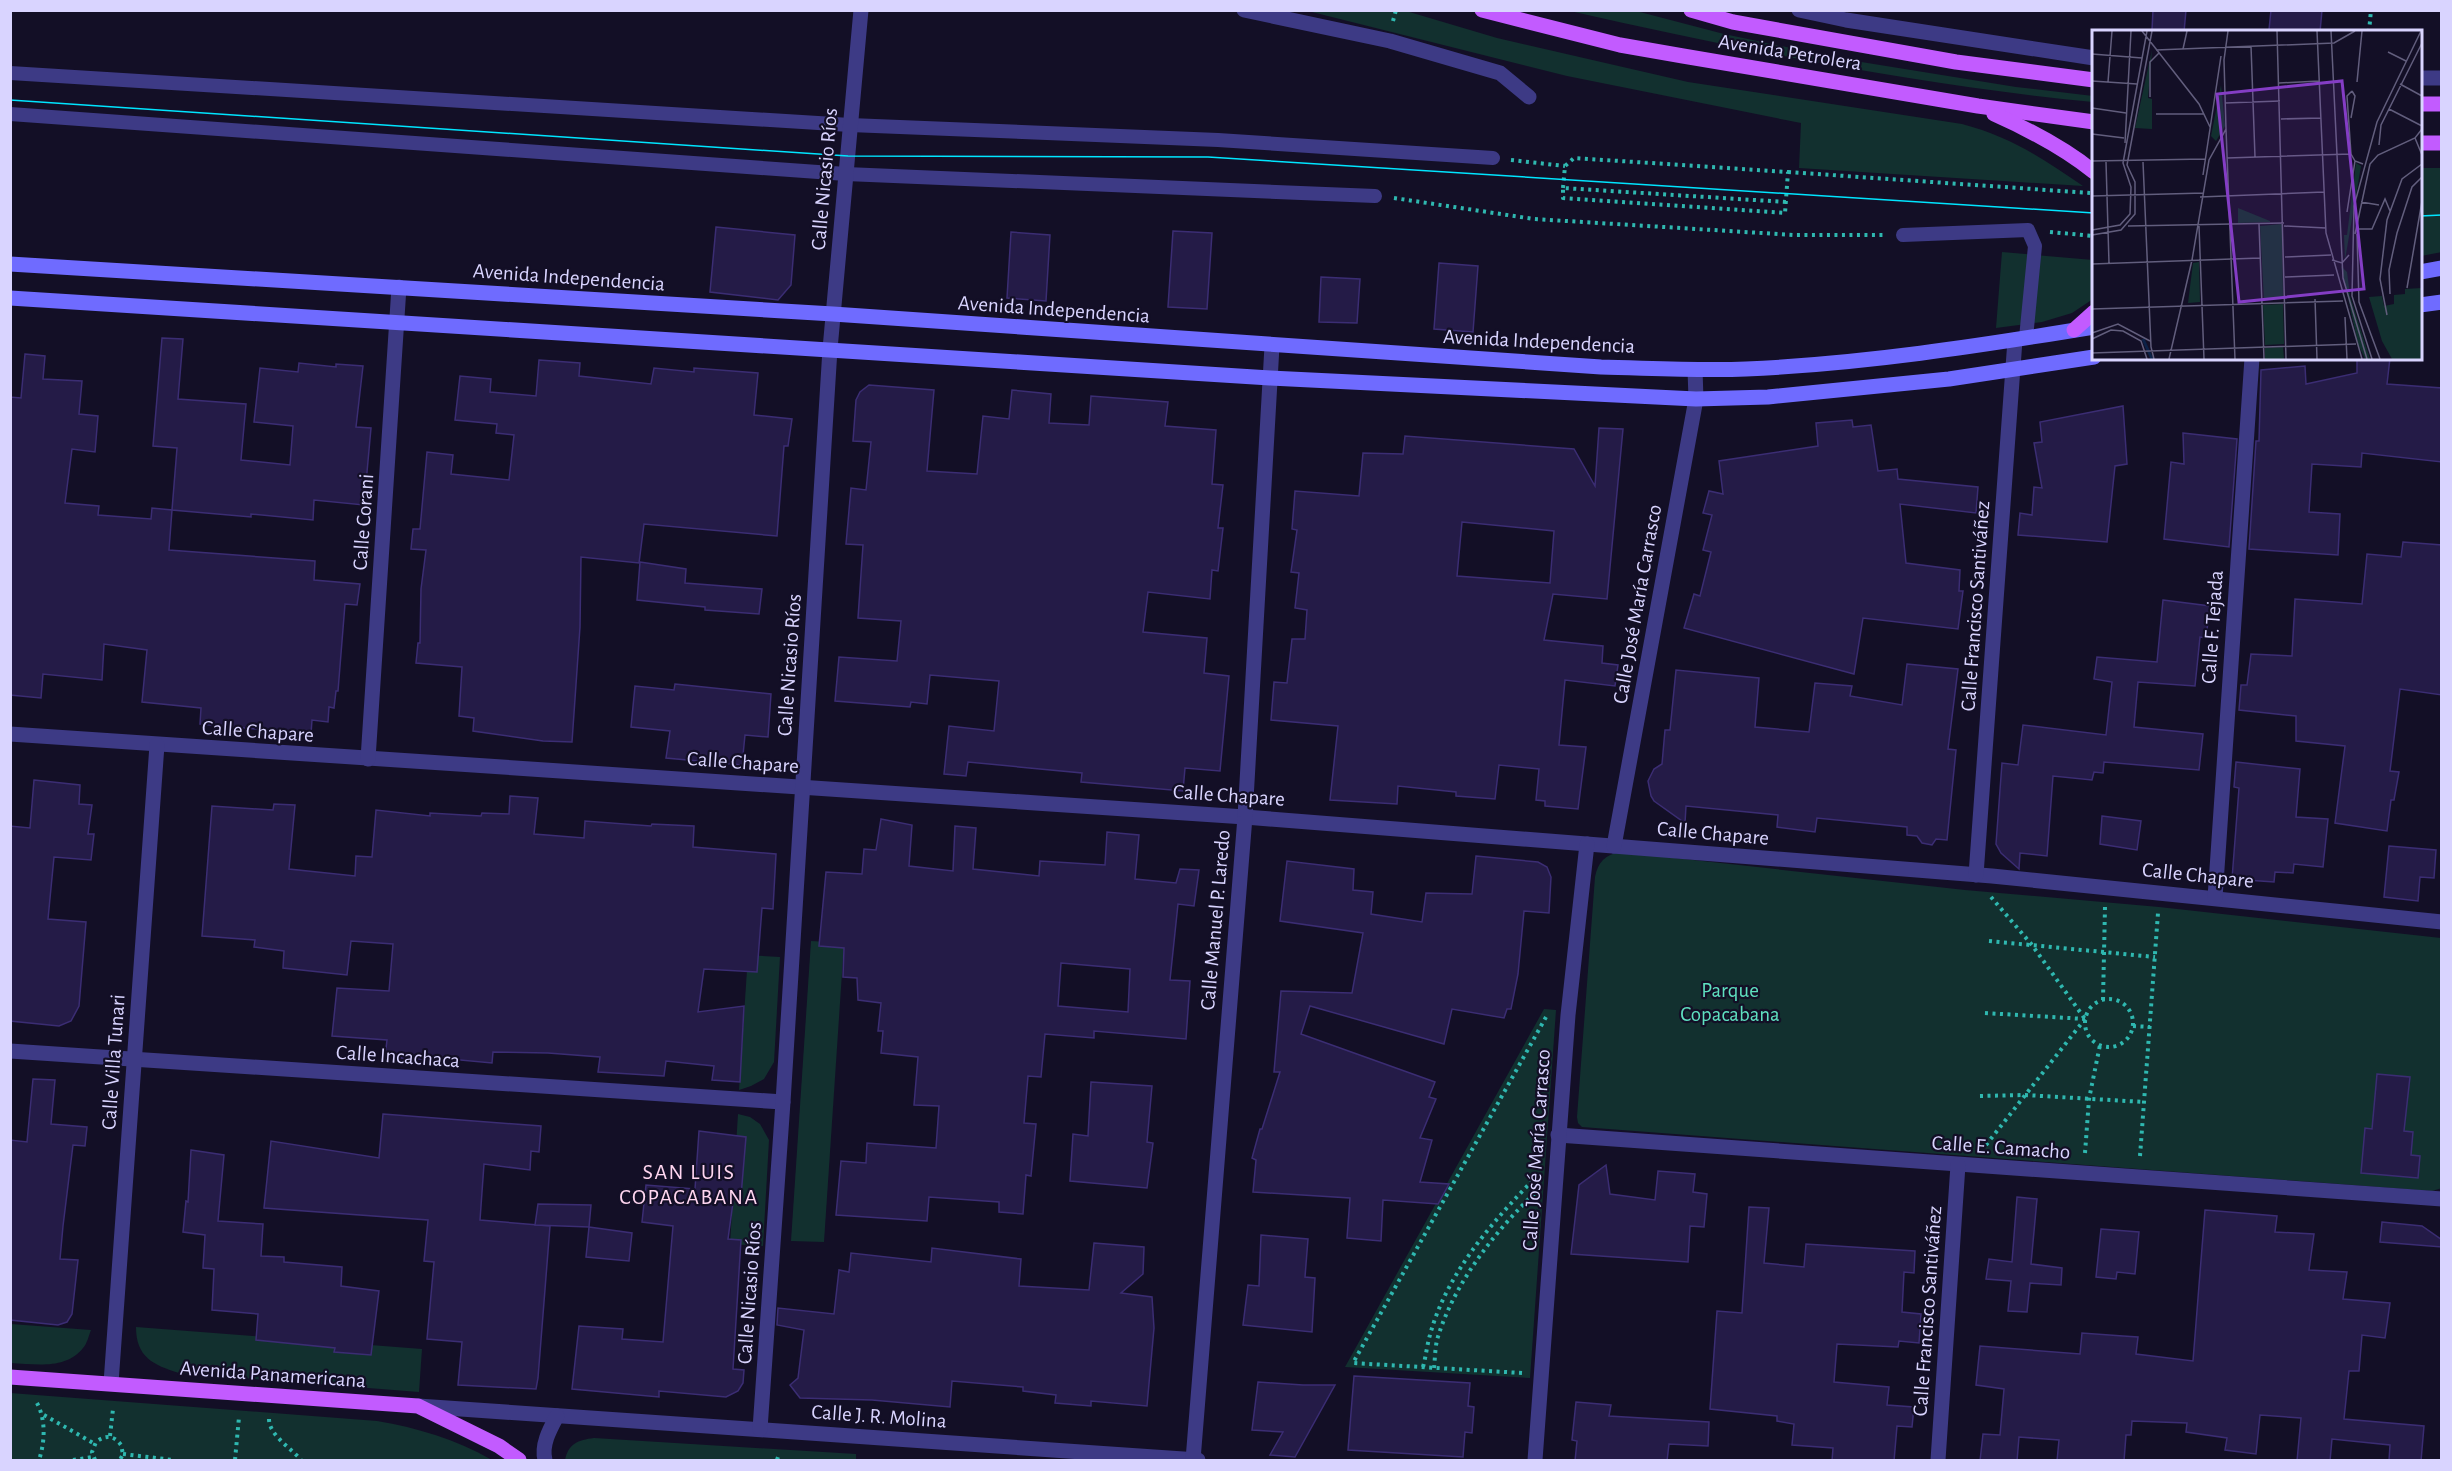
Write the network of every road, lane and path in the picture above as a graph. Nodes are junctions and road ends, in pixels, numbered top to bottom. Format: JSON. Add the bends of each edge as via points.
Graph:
{"nodes":[{"id":1,"x":861,"y":10,"type":"edge"},
{"id":2,"x":1244,"y":10,"type":"edge"},
{"id":3,"x":1482,"y":10,"type":"edge"},
{"id":4,"x":1690,"y":10,"type":"edge"},
{"id":5,"x":1799,"y":10,"type":"edge"},
{"id":6,"x":2371,"y":10,"type":"edge"},
{"id":7,"x":2369,"y":30,"type":"edge"},
{"id":8,"x":2092,"y":58,"type":"edge"},
{"id":9,"x":10,"y":73,"type":"edge"},
{"id":10,"x":2422,"y":78,"type":"edge"},
{"id":11,"x":2442,"y":78,"type":"edge"},
{"id":12,"x":2092,"y":80,"type":"edge"},
{"id":13,"x":1529,"y":97,"type":"dead end"},
{"id":14,"x":2422,"y":104,"type":"edge"},
{"id":15,"x":2442,"y":104,"type":"edge"},
{"id":16,"x":1978,"y":106,"type":"junction"},
{"id":17,"x":10,"y":114,"type":"edge"},
{"id":18,"x":2092,"y":122,"type":"edge"},
{"id":19,"x":850,"y":125,"type":"junction"},
{"id":20,"x":2422,"y":143,"type":"edge"},
{"id":21,"x":2442,"y":143,"type":"edge"},
{"id":22,"x":1493,"y":158,"type":"joint"},
{"id":23,"x":1565,"y":166,"type":"junction"},
{"id":24,"x":2092,"y":170,"type":"edge"},
{"id":25,"x":1788,"y":172,"type":"junction"},
{"id":26,"x":846,"y":174,"type":"junction"},
{"id":27,"x":1563,"y":188,"type":"junction"},
{"id":28,"x":2092,"y":194,"type":"edge"},
{"id":29,"x":1375,"y":196,"type":"joint"},
{"id":30,"x":1786,"y":202,"type":"junction"},
{"id":31,"x":2028,"y":230,"type":"junction"},
{"id":32,"x":1903,"y":235,"type":"joint"},
{"id":33,"x":2092,"y":236,"type":"edge"},
{"id":34,"x":10,"y":264,"type":"edge"},
{"id":35,"x":2442,"y":268,"type":"edge"},
{"id":36,"x":2422,"y":272,"type":"edge"},
{"id":37,"x":399,"y":287,"type":"junction"},
{"id":38,"x":10,"y":298,"type":"edge"},
{"id":39,"x":2442,"y":302,"type":"edge"},
{"id":40,"x":2422,"y":305,"type":"edge"},
{"id":41,"x":834,"y":314,"type":"junction"},
{"id":42,"x":2092,"y":314,"type":"edge"},
{"id":43,"x":396,"y":322,"type":"junction"},
{"id":44,"x":2092,"y":327,"type":"edge"},
{"id":45,"x":2074,"y":330,"type":"junction"},
{"id":46,"x":2020,"y":339,"type":"junction"},
{"id":47,"x":1272,"y":346,"type":"junction"},
{"id":48,"x":830,"y":349,"type":"junction"},
{"id":49,"x":2092,"y":357,"type":"edge"},
{"id":50,"x":2252,"y":360,"type":"edge"},
{"id":51,"x":1695,"y":370,"type":"junction"},
{"id":52,"x":2013,"y":370,"type":"junction"},
{"id":53,"x":1270,"y":378,"type":"junction"},
{"id":54,"x":1696,"y":399,"type":"junction"},
{"id":55,"x":10,"y":735,"type":"edge"},
{"id":56,"x":157,"y":745,"type":"junction"},
{"id":57,"x":368,"y":759,"type":"junction"},
{"id":58,"x":803,"y":787,"type":"junction"},
{"id":59,"x":1245,"y":816,"type":"junction"},
{"id":60,"x":1587,"y":844,"type":"junction"},
{"id":61,"x":1614,"y":846,"type":"junction"},
{"id":62,"x":1976,"y":875,"type":"junction"},
{"id":63,"x":1991,"y":897,"type":"dead end"},
{"id":64,"x":2215,"y":898,"type":"junction"},
{"id":65,"x":2105,"y":907,"type":"dead end"},
{"id":66,"x":2159,"y":907,"type":"dead end"},
{"id":67,"x":2442,"y":922,"type":"edge"},
{"id":68,"x":1989,"y":941,"type":"dead end"},
{"id":69,"x":2031,"y":945,"type":"junction"},
{"id":70,"x":2104,"y":952,"type":"junction"},
{"id":71,"x":2155,"y":957,"type":"junction"},
{"id":72,"x":2103,"y":1000,"type":"junction"},
{"id":73,"x":1985,"y":1013,"type":"dead end"},
{"id":74,"x":1568,"y":1015,"type":"junction"},
{"id":75,"x":2085,"y":1019,"type":"junction"},
{"id":76,"x":2133,"y":1026,"type":"junction"},
{"id":77,"x":2150,"y":1026,"type":"junction"},
{"id":78,"x":2100,"y":1045,"type":"junction"},
{"id":79,"x":10,"y":1051,"type":"edge"},
{"id":80,"x":134,"y":1059,"type":"junction"},
{"id":81,"x":2025,"y":1095,"type":"junction"},
{"id":82,"x":1980,"y":1096,"type":"dead end"},
{"id":83,"x":2089,"y":1099,"type":"junction"},
{"id":84,"x":783,"y":1102,"type":"junction"},
{"id":85,"x":2144,"y":1102,"type":"junction"},
{"id":86,"x":1558,"y":1134,"type":"junction"},
{"id":87,"x":1985,"y":1146,"type":"dead end"},
{"id":88,"x":2085,"y":1156,"type":"dead end"},
{"id":89,"x":2140,"y":1160,"type":"dead end"},
{"id":90,"x":1958,"y":1165,"type":"junction"},
{"id":91,"x":1540,"y":1173,"type":"dead end"},
{"id":92,"x":1538,"y":1190,"type":"dead end"},
{"id":93,"x":2442,"y":1199,"type":"edge"},
{"id":94,"x":1423,"y":1367,"type":"junction"},
{"id":95,"x":1434,"y":1368,"type":"junction"},
{"id":96,"x":1541,"y":1374,"type":"junction"},
{"id":97,"x":10,"y":1377,"type":"edge"},
{"id":98,"x":111,"y":1383,"type":"junction"},
{"id":99,"x":37,"y":1403,"type":"dead end"},
{"id":100,"x":418,"y":1406,"type":"junction"},
{"id":101,"x":112,"y":1408,"type":"dead end"},
{"id":102,"x":43,"y":1415,"type":"junction"},
{"id":103,"x":557,"y":1416,"type":"junction"},
{"id":104,"x":239,"y":1417,"type":"dead end"},
{"id":105,"x":268,"y":1419,"type":"dead end"},
{"id":106,"x":760,"y":1430,"type":"junction"},
{"id":107,"x":110,"y":1436,"type":"junction"},
{"id":108,"x":95,"y":1444,"type":"junction"},
{"id":109,"x":94,"y":1459,"type":"edge"},
{"id":110,"x":122,"y":1459,"type":"edge"},
{"id":111,"x":1195,"y":1460,"type":"edge"},
{"id":112,"x":39,"y":1461,"type":"edge"},
{"id":113,"x":73,"y":1461,"type":"edge"},
{"id":114,"x":173,"y":1461,"type":"edge"},
{"id":115,"x":235,"y":1461,"type":"edge"},
{"id":116,"x":301,"y":1461,"type":"edge"},
{"id":117,"x":519,"y":1461,"type":"edge"},
{"id":118,"x":545,"y":1461,"type":"edge"},
{"id":119,"x":1535,"y":1461,"type":"edge"},
{"id":120,"x":1938,"y":1461,"type":"edge"}],
"edges":[{"from":1,"to":19,"type":"street","name":"Calle Nicasio Ríos"},
{"from":2,"to":13,"type":"street","via":[[1390,41],[1500,73]]},
{"from":3,"to":16,"type":"main road","name":"Avenida Petrolera","via":[[1620,45]]},
{"from":4,"to":12,"type":"main road","name":"Avenida Petrolera","via":[[1733,22],[1956,62]]},
{"from":5,"to":8,"type":"street"},
{"from":6,"to":7,"type":"path"},
{"from":9,"to":19,"type":"lane"},
{"from":10,"to":11,"type":"street"},
{"from":14,"to":15,"type":"main road"},
{"from":16,"to":18,"type":"main road","name":"Avenida Petrolera"},
{"from":16,"to":24,"type":"main road","via":[[2039,135]]},
{"from":17,"to":26,"type":"lane"},
{"from":19,"to":22,"type":"lane","via":[[1218,140]]},
{"from":19,"to":26,"type":"street","name":"Calle Nicasio Ríos"},
{"from":20,"to":21,"type":"main road"},
{"from":22,"to":23,"type":"path"},
{"from":23,"to":25,"type":"path","via":[[1574,158]]},
{"from":23,"to":27,"type":"path"},
{"from":25,"to":28,"type":"path"},
{"from":25,"to":30,"type":"path"},
{"from":26,"to":29,"type":"lane"},
{"from":26,"to":41,"type":"street","name":"Calle Nicasio Ríos"},
{"from":27,"to":30,"type":"path"},
{"from":27,"to":30,"type":"path","via":[[1563,198],[1785,213]]},
{"from":29,"to":32,"type":"path","via":[[1534,219],[1794,235]]},
{"from":31,"to":32,"type":"lane"},
{"from":31,"to":33,"type":"path"},
{"from":31,"to":46,"type":"lane","via":[[2035,246]]},
{"from":34,"to":37,"type":"main road","name":"Avenida Independencia"},
{"from":35,"to":36,"type":"main road"},
{"from":37,"to":41,"type":"main road","name":"Avenida Independencia"},
{"from":37,"to":43,"type":"street","name":"Calle Corani"},
{"from":38,"to":43,"type":"main road"},
{"from":39,"to":40,"type":"main road"},
{"from":41,"to":47,"type":"main road","name":"Avenida Independencia"},
{"from":41,"to":48,"type":"street","name":"Calle Nicasio Ríos"},
{"from":42,"to":45,"type":"main road"},
{"from":43,"to":48,"type":"main road"},
{"from":43,"to":57,"type":"street","name":"Calle Corani"},
{"from":44,"to":45,"type":"main road","name":"Avenida Independencia"},
{"from":45,"to":46,"type":"main road","name":"Avenida Independencia"},
{"from":46,"to":51,"type":"main road","name":"Avenida Independencia","via":[[1844,361]]},
{"from":46,"to":52,"type":"street","name":"Calle Francisco Santiváñez"},
{"from":47,"to":51,"type":"main road","name":"Avenida Independencia"},
{"from":47,"to":53,"type":"street","name":"Calle Manuel P. Laredo"},
{"from":48,"to":53,"type":"main road"},
{"from":48,"to":58,"type":"street","name":"Calle Nicasio Ríos"},
{"from":49,"to":52,"type":"main road"},
{"from":50,"to":64,"type":"street","name":"Calle F. Tejada"},
{"from":51,"to":54,"type":"street","name":"Calle José María Carrasco"},
{"from":52,"to":54,"type":"main road","via":[[1779,396]]},
{"from":52,"to":62,"type":"street","name":"Calle Francisco Santiváñez"},
{"from":53,"to":54,"type":"main road"},
{"from":53,"to":59,"type":"street","name":"Calle Manuel P. Laredo"},
{"from":54,"to":61,"type":"street","name":"Calle José María Carrasco"},
{"from":55,"to":56,"type":"street","name":"Calle Chapare"},
{"from":56,"to":57,"type":"street","name":"Calle Chapare"},
{"from":56,"to":80,"type":"street","name":"Calle Villa Tunari"},
{"from":57,"to":58,"type":"street","name":"Calle Chapare"},
{"from":58,"to":59,"type":"street","name":"Calle Chapare"},
{"from":58,"to":84,"type":"street","name":"Calle Nicasio Ríos"},
{"from":59,"to":60,"type":"street","name":"Calle Chapare"},
{"from":59,"to":111,"type":"street","name":"Calle Manuel P. Laredo"},
{"from":60,"to":61,"type":"street","name":"Calle Chapare"},
{"from":60,"to":74,"type":"street","name":"Calle José María Carrasco"},
{"from":61,"to":62,"type":"street","name":"Calle Chapare"},
{"from":62,"to":64,"type":"street","name":"Calle Chapare"},
{"from":63,"to":69,"type":"path"},
{"from":64,"to":67,"type":"street","name":"Calle Chapare"},
{"from":65,"to":70,"type":"path"},
{"from":66,"to":71,"type":"path"},
{"from":68,"to":69,"type":"path"},
{"from":69,"to":70,"type":"path"},
{"from":69,"to":75,"type":"path"},
{"from":70,"to":71,"type":"path"},
{"from":70,"to":72,"type":"path"},
{"from":71,"to":77,"type":"path"},
{"from":72,"to":75,"type":"path","via":[[2092,1005]]},
{"from":72,"to":76,"type":"path","via":[[2122,1002],[2131,1014]]},
{"from":73,"to":75,"type":"path"},
{"from":74,"to":86,"type":"street","name":"Calle José María Carrasco"},
{"from":74,"to":94,"type":"path","via":[[1547,1014],[1353,1363]]},
{"from":75,"to":78,"type":"path","via":[[2088,1034]]},
{"from":75,"to":81,"type":"path"},
{"from":76,"to":77,"type":"path"},
{"from":76,"to":78,"type":"path","via":[[2123,1043]]},
{"from":77,"to":85,"type":"path"},
{"from":78,"to":83,"type":"path"},
{"from":79,"to":80,"type":"street","name":"Calle Incachaca"},
{"from":80,"to":84,"type":"street","name":"Calle Incachaca"},
{"from":80,"to":98,"type":"street","name":"Calle Villa Tunari"},
{"from":81,"to":82,"type":"path"},
{"from":81,"to":83,"type":"path"},
{"from":81,"to":87,"type":"path"},
{"from":83,"to":85,"type":"path"},
{"from":83,"to":88,"type":"path"},
{"from":84,"to":106,"type":"street","name":"Calle Nicasio Ríos"},
{"from":85,"to":89,"type":"path"},
{"from":86,"to":90,"type":"street","name":"Calle E. Camacho"},
{"from":86,"to":96,"type":"street","name":"Calle José María Carrasco"},
{"from":90,"to":93,"type":"street","name":"Calle E. Camacho"},
{"from":90,"to":120,"type":"street","name":"Calle Francisco Santiváñez"},
{"from":91,"to":94,"type":"path","via":[[1487,1232],[1444,1297]]},
{"from":92,"to":95,"type":"path","via":[[1503,1227],[1471,1270],[1449,1309],[1437,1341]]},
{"from":94,"to":95,"type":"path"},
{"from":95,"to":96,"type":"path"},
{"from":96,"to":119,"type":"street","name":"Calle José María Carrasco"},
{"from":97,"to":98,"type":"main road","name":"Avenida Panamericana"},
{"from":98,"to":100,"type":"main road","name":"Avenida Panamericana"},
{"from":99,"to":102,"type":"path"},
{"from":100,"to":103,"type":"street","name":"Calle J. R. Molina"},
{"from":100,"to":117,"type":"main road","name":"Avenida Panamericana","via":[[499,1446]]},
{"from":101,"to":107,"type":"path"},
{"from":102,"to":108,"type":"path"},
{"from":102,"to":112,"type":"path"},
{"from":103,"to":106,"type":"street","name":"Calle J. R. Molina"},
{"from":103,"to":118,"type":"street","via":[[543,1454]]},
{"from":104,"to":115,"type":"path"},
{"from":105,"to":116,"type":"path","via":[[274,1433]]},
{"from":106,"to":111,"type":"street","name":"Calle J. R. Molina"},
{"from":107,"to":108,"type":"path"},
{"from":107,"to":110,"type":"path","via":[[121,1444]]},
{"from":108,"to":109,"type":"path"},
{"from":109,"to":113,"type":"path"},
{"from":110,"to":114,"type":"path"}]}
